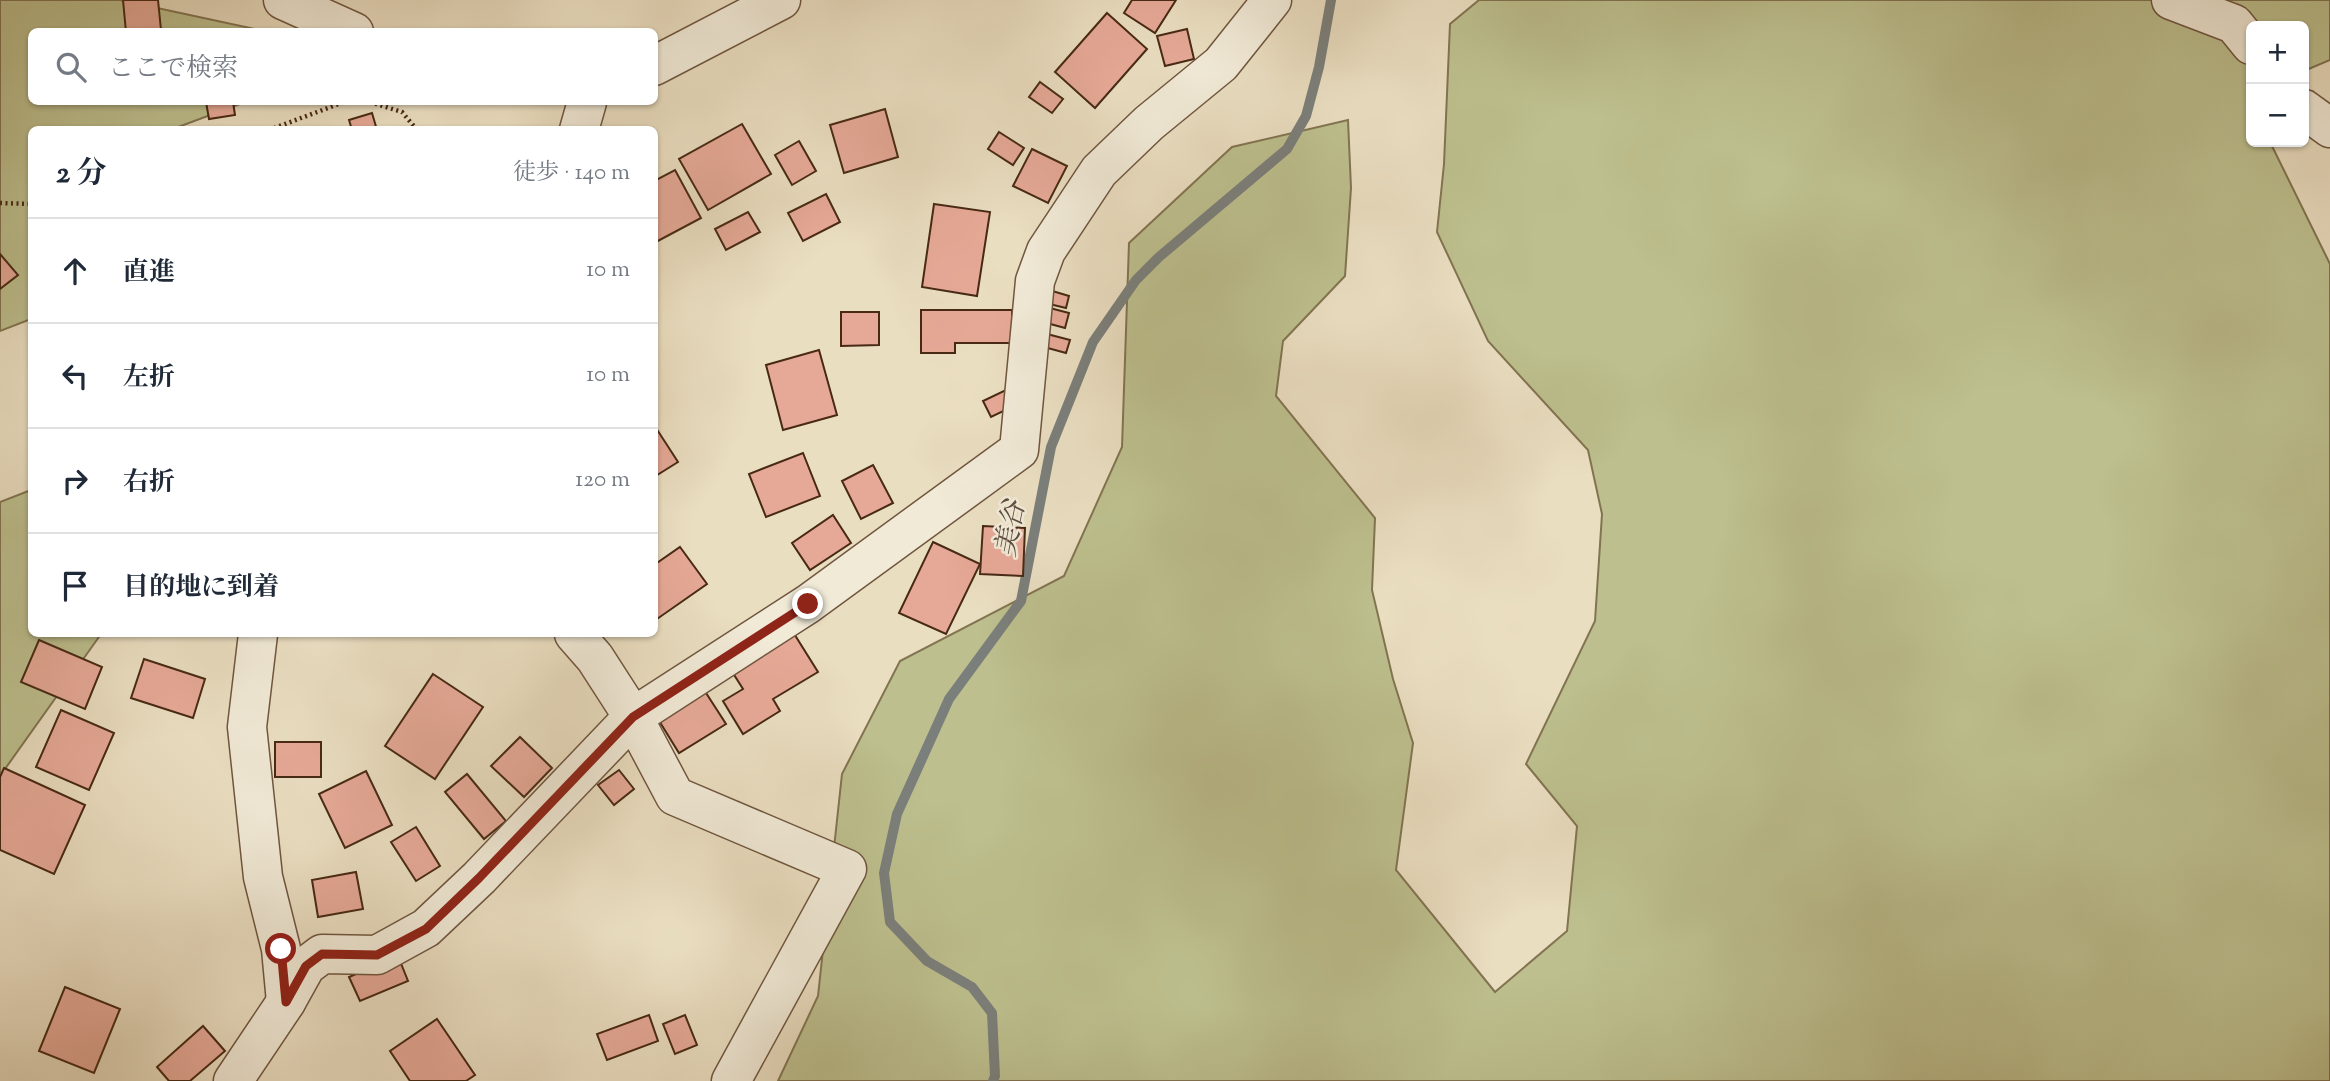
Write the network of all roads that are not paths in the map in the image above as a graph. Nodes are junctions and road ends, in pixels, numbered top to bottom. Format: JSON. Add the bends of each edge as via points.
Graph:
{"nodes":[{"id":1,"x":283,"y":0,"type":"edge"},
{"id":2,"x":782,"y":0,"type":"edge"},
{"id":3,"x":1272,"y":0,"type":"edge"},
{"id":4,"x":2171,"y":0,"type":"edge"},
{"id":5,"x":345,"y":28,"type":"edge"},
{"id":6,"x":2246,"y":39,"type":"edge"},
{"id":7,"x":658,"y":64,"type":"edge"},
{"id":8,"x":586,"y":105,"type":"edge"},
{"id":9,"x":2309,"y":113,"type":"edge"},
{"id":10,"x":580,"y":126,"type":"edge"},
{"id":11,"x":2330,"y":128,"type":"edge"},
{"id":12,"x":258,"y":637,"type":"edge"},
{"id":13,"x":577,"y":637,"type":"edge"},
{"id":14,"x":633,"y":717,"type":"junction"},
{"id":15,"x":286,"y":1002,"type":"junction"},
{"id":16,"x":233,"y":1081,"type":"edge"},
{"id":17,"x":731,"y":1081,"type":"edge"}],
"edges":[{"from":1,"to":5,"type":"street"},
{"from":2,"to":7,"type":"street"},
{"from":3,"to":14,"type":"street","via":[[1221,64],[1099,171],[1046,251],[1035,281],[1018,450],[808,604]]},
{"from":4,"to":6,"type":"street","via":[[2234,24]]},
{"from":8,"to":10,"type":"street"},
{"from":9,"to":11,"type":"street"},
{"from":12,"to":15,"type":"street","via":[[247,727],[263,877],[281,949]]},
{"from":13,"to":14,"type":"street"},
{"from":14,"to":15,"type":"street","via":[[426,929],[377,955],[322,954],[306,966]]},
{"from":14,"to":17,"type":"street","via":[[675,796],[847,869]]},
{"from":15,"to":16,"type":"street"}]}
